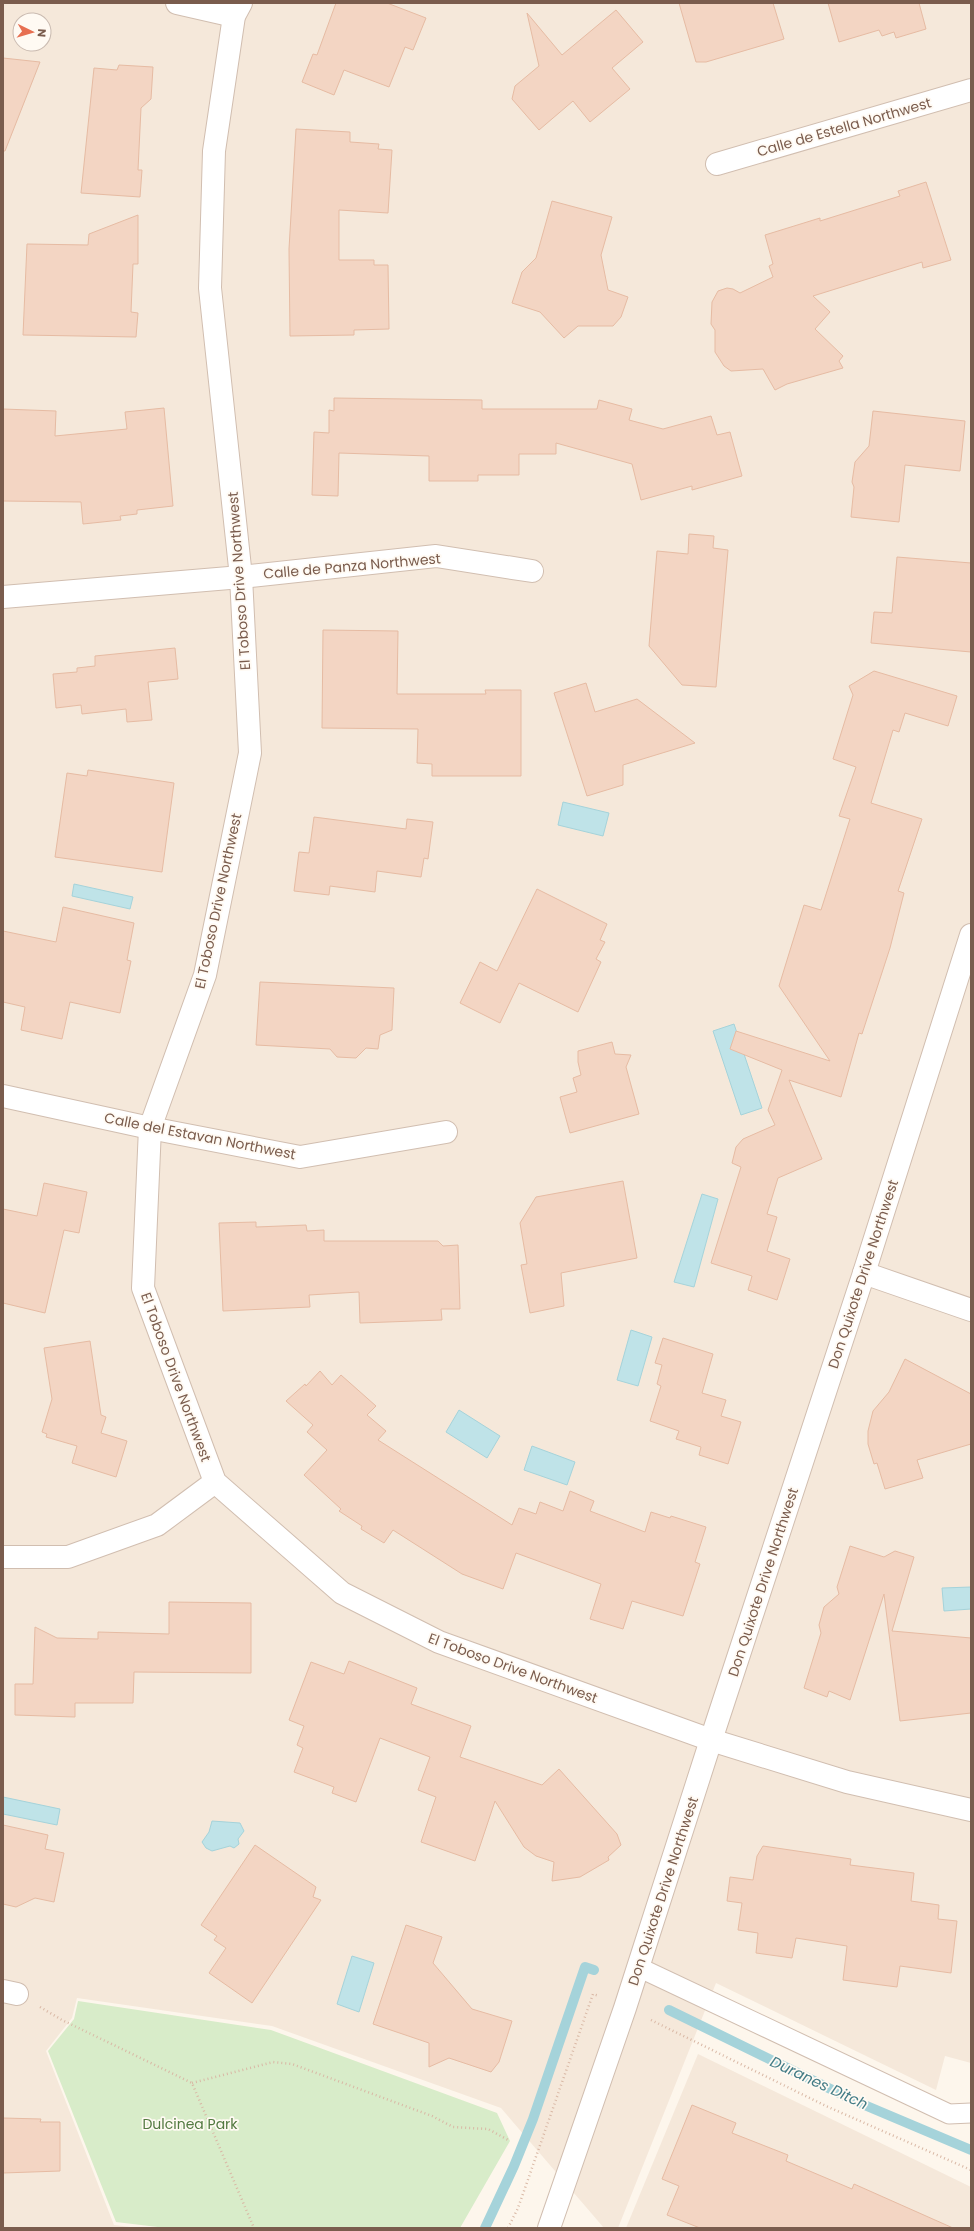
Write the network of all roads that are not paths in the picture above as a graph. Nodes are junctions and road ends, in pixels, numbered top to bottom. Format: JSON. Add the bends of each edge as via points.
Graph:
{"nodes":[{"id":1,"x":177,"y":3,"type":"edge"},
{"id":2,"x":238,"y":9,"type":"edge"},
{"id":3,"x":971,"y":90,"type":"edge"},
{"id":4,"x":717,"y":164,"type":"dead end"},
{"id":5,"x":532,"y":571,"type":"dead end"},
{"id":6,"x":241,"y":577,"type":"junction"},
{"id":7,"x":3,"y":597,"type":"edge"},
{"id":8,"x":971,"y":935,"type":"edge"},
{"id":9,"x":3,"y":1096,"type":"edge"},
{"id":10,"x":150,"y":1128,"type":"junction"},
{"id":11,"x":446,"y":1132,"type":"dead end"},
{"id":12,"x":864,"y":1273,"type":"junction"},
{"id":13,"x":971,"y":1310,"type":"edge"},
{"id":14,"x":215,"y":1482,"type":"junction"},
{"id":15,"x":3,"y":1557,"type":"edge"},
{"id":16,"x":711,"y":1740,"type":"junction"},
{"id":17,"x":971,"y":1810,"type":"edge"},
{"id":18,"x":638,"y":1967,"type":"junction"},
{"id":19,"x":971,"y":2113,"type":"edge"},
{"id":20,"x":549,"y":2228,"type":"edge"}],
"edges":[{"from":1,"to":2,"type":"street"},
{"from":2,"to":6,"type":"street","name":"El Toboso Drive Northwest","via":[[214,151],[210,288]]},
{"from":3,"to":4,"type":"street","name":"Calle de Estella Northwest"},
{"from":5,"to":6,"type":"street","name":"Calle de Panza Northwest","via":[[436,556]]},
{"from":6,"to":7,"type":"street","name":"Calle de Panza Northwest"},
{"from":6,"to":10,"type":"street","name":"El Toboso Drive Northwest","via":[[250,753],[206,976]]},
{"from":8,"to":12,"type":"street","name":"Don Quixote Drive Northwest"},
{"from":9,"to":10,"type":"street","name":"Calle del Estavan Northwest"},
{"from":10,"to":11,"type":"street","name":"Calle del Estavan Northwest","via":[[300,1157]]},
{"from":10,"to":14,"type":"street","name":"El Toboso Drive Northwest","via":[[143,1288]]},
{"from":12,"to":13,"type":"street"},
{"from":12,"to":16,"type":"street","name":"Don Quixote Drive Northwest"},
{"from":14,"to":15,"type":"street","via":[[157,1525],[68,1557]]},
{"from":14,"to":16,"type":"street","name":"El Toboso Drive Northwest","via":[[342,1593],[439,1642]]},
{"from":16,"to":17,"type":"street","name":"El Toboso Drive Northwest","via":[[847,1782]]},
{"from":16,"to":18,"type":"street","name":"Don Quixote Drive Northwest"},
{"from":18,"to":19,"type":"lane","via":[[949,2114]]},
{"from":18,"to":20,"type":"street","name":"Don Quixote Drive Northwest"}]}
